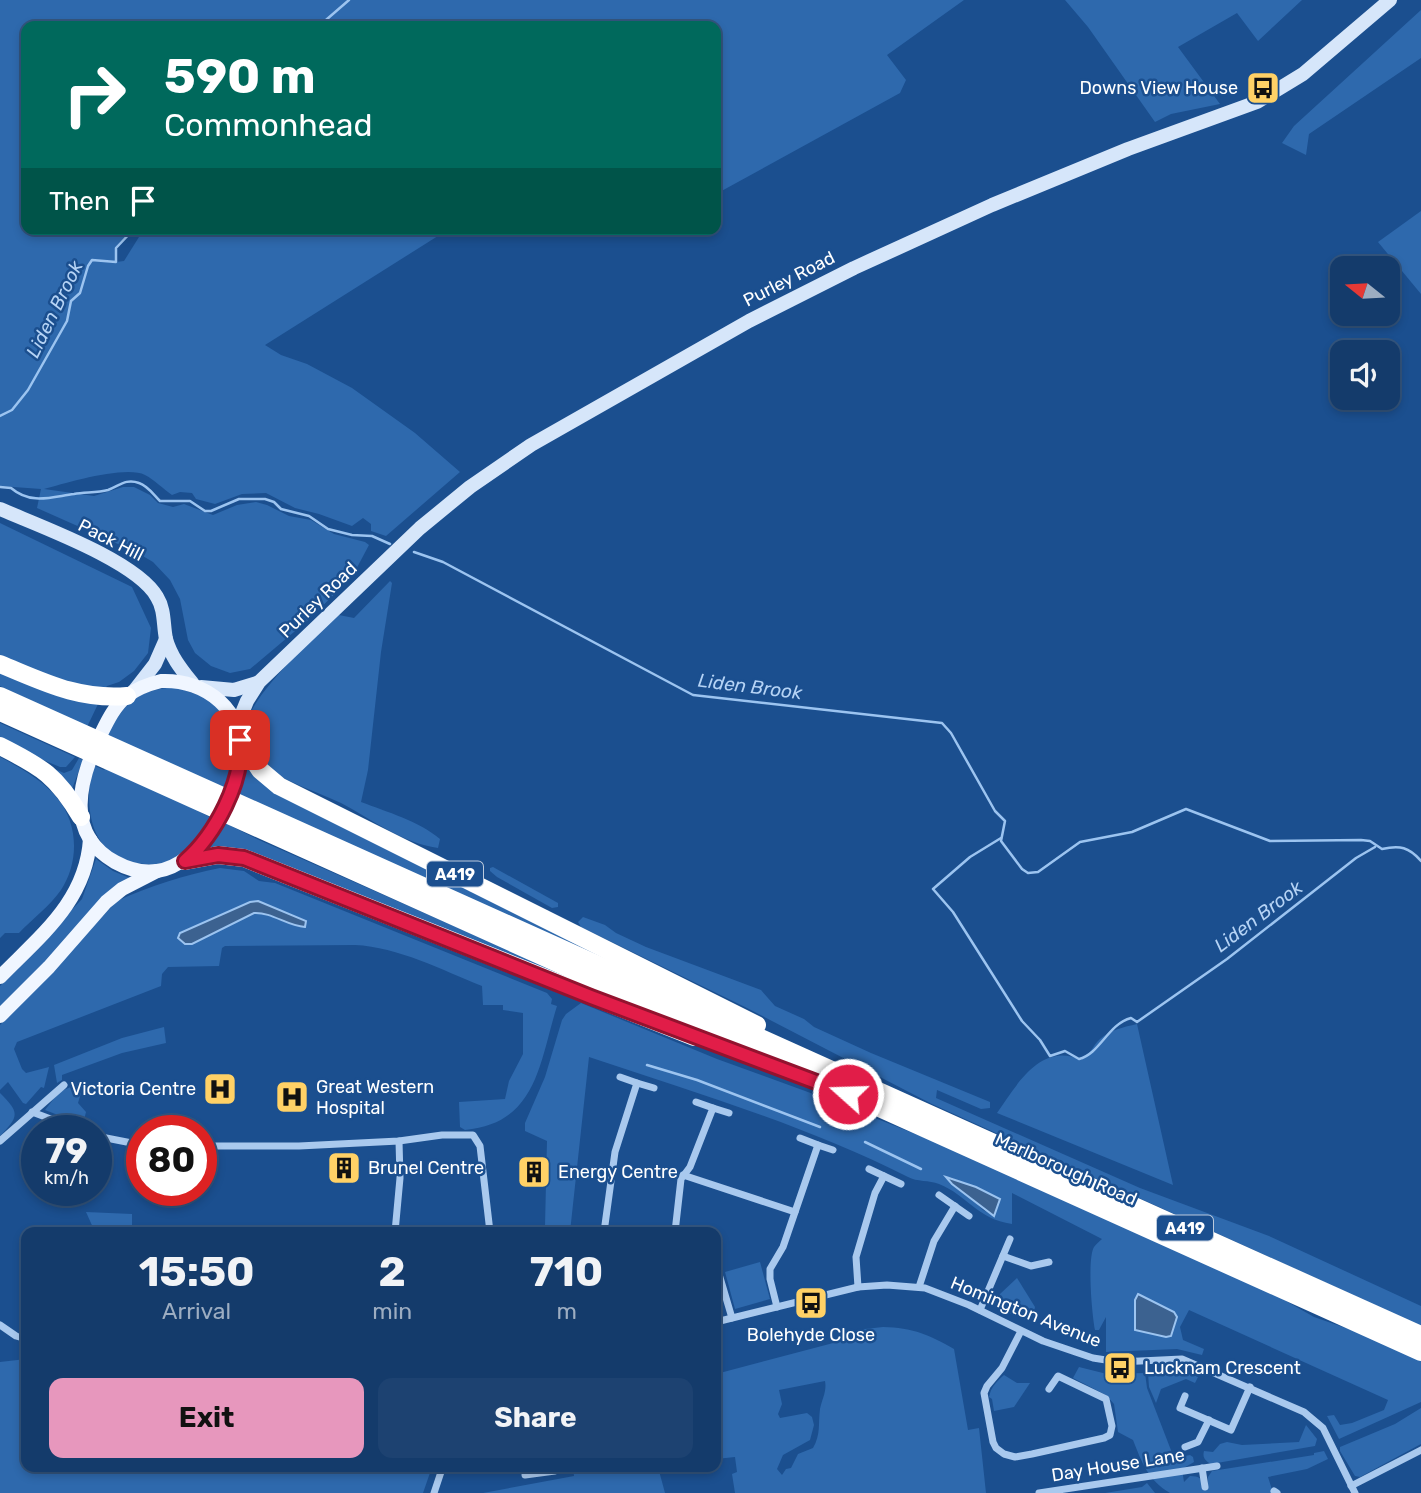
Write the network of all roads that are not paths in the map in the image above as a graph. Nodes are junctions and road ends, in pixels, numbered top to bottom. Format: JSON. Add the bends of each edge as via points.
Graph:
{"nodes":[{"id":1,"x":1390,"y":0,"type":"edge"},
{"id":2,"x":0,"y":509,"type":"edge"},
{"id":3,"x":166,"y":639,"type":"junction"},
{"id":4,"x":0,"y":664,"type":"edge"},
{"id":5,"x":259,"y":682,"type":"junction"},
{"id":6,"x":197,"y":686,"type":"junction"},
{"id":7,"x":130,"y":693,"type":"junction"},
{"id":8,"x":0,"y":696,"type":"edge"},
{"id":9,"x":0,"y":712,"type":"edge"},
{"id":10,"x":238,"y":734,"type":"junction"},
{"id":11,"x":75,"y":739,"type":"junction"},
{"id":12,"x":0,"y":746,"type":"edge"},
{"id":13,"x":244,"y":814,"type":"junction"},
{"id":14,"x":81,"y":817,"type":"junction"},
{"id":15,"x":90,"y":839,"type":"junction"},
{"id":16,"x":185,"y":861,"type":"junction"},
{"id":17,"x":159,"y":870,"type":"junction"},
{"id":18,"x":0,"y":977,"type":"edge"},
{"id":19,"x":0,"y":1016,"type":"edge"},
{"id":20,"x":620,"y":1077,"type":"dead end"},
{"id":21,"x":637,"y":1083,"type":"junction"},
{"id":22,"x":64,"y":1085,"type":"dead end"},
{"id":23,"x":873,"y":1087,"type":"junction"},
{"id":24,"x":654,"y":1088,"type":"dead end"},
{"id":25,"x":848,"y":1094,"type":"junction"},
{"id":26,"x":696,"y":1102,"type":"dead end"},
{"id":27,"x":713,"y":1108,"type":"junction"},
{"id":28,"x":32,"y":1112,"type":"junction"},
{"id":29,"x":729,"y":1113,"type":"dead end"},
{"id":30,"x":40,"y":1115,"type":"edge"},
{"id":31,"x":800,"y":1138,"type":"dead end"},
{"id":32,"x":399,"y":1141,"type":"junction"},
{"id":33,"x":0,"y":1142,"type":"edge"},
{"id":34,"x":818,"y":1145,"type":"junction"},
{"id":35,"x":217,"y":1146,"type":"edge"},
{"id":36,"x":833,"y":1150,"type":"dead end"},
{"id":37,"x":869,"y":1169,"type":"dead end"},
{"id":38,"x":683,"y":1175,"type":"junction"},
{"id":39,"x":884,"y":1176,"type":"junction"},
{"id":40,"x":901,"y":1184,"type":"dead end"},
{"id":41,"x":939,"y":1195,"type":"dead end"},
{"id":42,"x":955,"y":1206,"type":"junction"},
{"id":43,"x":795,"y":1212,"type":"junction"},
{"id":44,"x":969,"y":1216,"type":"dead end"},
{"id":45,"x":395,"y":1227,"type":"edge"},
{"id":46,"x":489,"y":1227,"type":"edge"},
{"id":47,"x":605,"y":1227,"type":"edge"},
{"id":48,"x":676,"y":1227,"type":"edge"},
{"id":49,"x":1010,"y":1239,"type":"dead end"},
{"id":50,"x":1003,"y":1256,"type":"junction"},
{"id":51,"x":1049,"y":1262,"type":"dead end"},
{"id":52,"x":721,"y":1281,"type":"edge"},
{"id":53,"x":858,"y":1287,"type":"junction"},
{"id":54,"x":919,"y":1287,"type":"junction"},
{"id":55,"x":777,"y":1307,"type":"junction"},
{"id":56,"x":979,"y":1310,"type":"junction"},
{"id":57,"x":732,"y":1318,"type":"junction"},
{"id":58,"x":721,"y":1321,"type":"edge"},
{"id":59,"x":0,"y":1325,"type":"edge"},
{"id":60,"x":1021,"y":1331,"type":"junction"},
{"id":61,"x":1421,"y":1335,"type":"edge"},
{"id":62,"x":21,"y":1338,"type":"edge"},
{"id":63,"x":1421,"y":1352,"type":"edge"},
{"id":64,"x":1250,"y":1387,"type":"junction"},
{"id":65,"x":1049,"y":1390,"type":"dead end"},
{"id":66,"x":1185,"y":1396,"type":"dead end"},
{"id":67,"x":1209,"y":1420,"type":"junction"},
{"id":68,"x":1185,"y":1447,"type":"dead end"},
{"id":69,"x":1421,"y":1450,"type":"edge"},
{"id":70,"x":1217,"y":1466,"type":"dead end"},
{"id":71,"x":1202,"y":1468,"type":"junction"},
{"id":72,"x":441,"y":1472,"type":"edge"},
{"id":73,"x":534,"y":1472,"type":"edge"},
{"id":74,"x":525,"y":1475,"type":"dead end"},
{"id":75,"x":1205,"y":1487,"type":"dead end"},
{"id":76,"x":1353,"y":1489,"type":"edge"},
{"id":77,"x":434,"y":1493,"type":"edge"},
{"id":78,"x":1039,"y":1493,"type":"edge"}],
"edges":[{"from":1,"to":5,"type":"main road","name":"Purley Road","via":[[1303,74],[1257,102],[992,205],[854,268],[737,328],[531,445],[420,528]]},
{"from":2,"to":3,"type":"main road","name":"Pack Hill","via":[[136,573],[160,602]]},
{"from":3,"to":6,"type":"main road","name":"Pack Hill","via":[[176,662]]},
{"from":3,"to":7,"type":"main road","via":[[155,664]]},
{"from":4,"to":7,"type":"highway","via":[[80,695]]},
{"from":5,"to":6,"type":"main road","via":[[234,690]]},
{"from":5,"to":10,"type":"main road","name":"Purley Road","via":[[247,701]]},
{"from":6,"to":7,"type":"main road","via":[[161,681]]},
{"from":6,"to":10,"type":"main road","via":[[224,707]]},
{"from":7,"to":14,"type":"main road","via":[[111,713],[88,763],[80,788]]},
{"from":8,"to":11,"type":"highway","number":"A419"},
{"from":9,"to":11,"type":"highway","number":"A419"},
{"from":10,"to":16,"type":"main road","via":[[240,767],[207,838]]},
{"from":10,"to":23,"type":"highway","number":"A419","via":[[260,770],[284,789]]},
{"from":11,"to":13,"type":"highway","number":"A419"},
{"from":12,"to":14,"type":"highway","via":[[56,780]]},
{"from":13,"to":23,"type":"highway","number":"A419"},
{"from":13,"to":25,"type":"highway","number":"A419"},
{"from":14,"to":15,"type":"main road"},
{"from":15,"to":17,"type":"main road","via":[[116,863]]},
{"from":15,"to":18,"type":"main road","via":[[84,875],[72,899]]},
{"from":16,"to":17,"type":"main road"},
{"from":16,"to":25,"type":"highway","number":"A419","via":[[218,855],[244,858]]},
{"from":17,"to":19,"type":"main road","via":[[106,902]]},
{"from":20,"to":21,"type":"street"},
{"from":21,"to":24,"type":"street"},
{"from":21,"to":47,"type":"street","via":[[615,1152]]},
{"from":22,"to":28,"type":"street"},
{"from":23,"to":61,"type":"highway","name":"Marlborough Road","number":"A419"},
{"from":25,"to":63,"type":"highway","name":"Marlborough Road","number":"A419"},
{"from":26,"to":27,"type":"street"},
{"from":27,"to":29,"type":"street"},
{"from":27,"to":38,"type":"street"},
{"from":28,"to":30,"type":"street"},
{"from":28,"to":33,"type":"street"},
{"from":31,"to":34,"type":"street"},
{"from":32,"to":35,"type":"street"},
{"from":32,"to":45,"type":"street"},
{"from":32,"to":46,"type":"street","via":[[465,1134],[476,1138]]},
{"from":34,"to":36,"type":"street"},
{"from":34,"to":43,"type":"street"},
{"from":37,"to":39,"type":"street"},
{"from":38,"to":43,"type":"street"},
{"from":38,"to":48,"type":"street"},
{"from":39,"to":40,"type":"street"},
{"from":39,"to":53,"type":"street","via":[[856,1257]]},
{"from":41,"to":42,"type":"street"},
{"from":42,"to":44,"type":"street"},
{"from":42,"to":54,"type":"street","via":[[934,1241]]},
{"from":43,"to":55,"type":"street","via":[[769,1273]]},
{"from":49,"to":50,"type":"street"},
{"from":50,"to":51,"type":"street","via":[[1031,1266]]},
{"from":50,"to":56,"type":"street"},
{"from":52,"to":57,"type":"street"},
{"from":53,"to":54,"type":"street","name":"Homington Avenue"},
{"from":53,"to":55,"type":"street","name":"Homington Avenue"},
{"from":54,"to":56,"type":"street","name":"Homington Avenue"},
{"from":55,"to":57,"type":"street","name":"Homington Avenue"},
{"from":56,"to":60,"type":"street","name":"Homington Avenue"},
{"from":57,"to":58,"type":"street","name":"Homington Avenue"},
{"from":59,"to":62,"type":"street"},
{"from":60,"to":64,"type":"street","name":"Homington Avenue","via":[[1101,1360],[1190,1361]]},
{"from":60,"to":65,"type":"street","via":[[985,1390],[998,1451],[1011,1456],[1032,1454],[1110,1435],[1105,1399],[1058,1376]]},
{"from":64,"to":67,"type":"street","via":[[1231,1430]]},
{"from":64,"to":76,"type":"street","name":"Homington Avenue","via":[[1318,1422]]},
{"from":66,"to":67,"type":"street","via":[[1180,1408]]},
{"from":67,"to":68,"type":"street","via":[[1198,1442]]},
{"from":69,"to":76,"type":"street"},
{"from":70,"to":71,"type":"street","name":"Day House Lane"},
{"from":71,"to":75,"type":"street","name":"Day House Lane"},
{"from":71,"to":78,"type":"street","name":"Day House Lane"},
{"from":72,"to":77,"type":"street"},
{"from":73,"to":74,"type":"street"}]}
